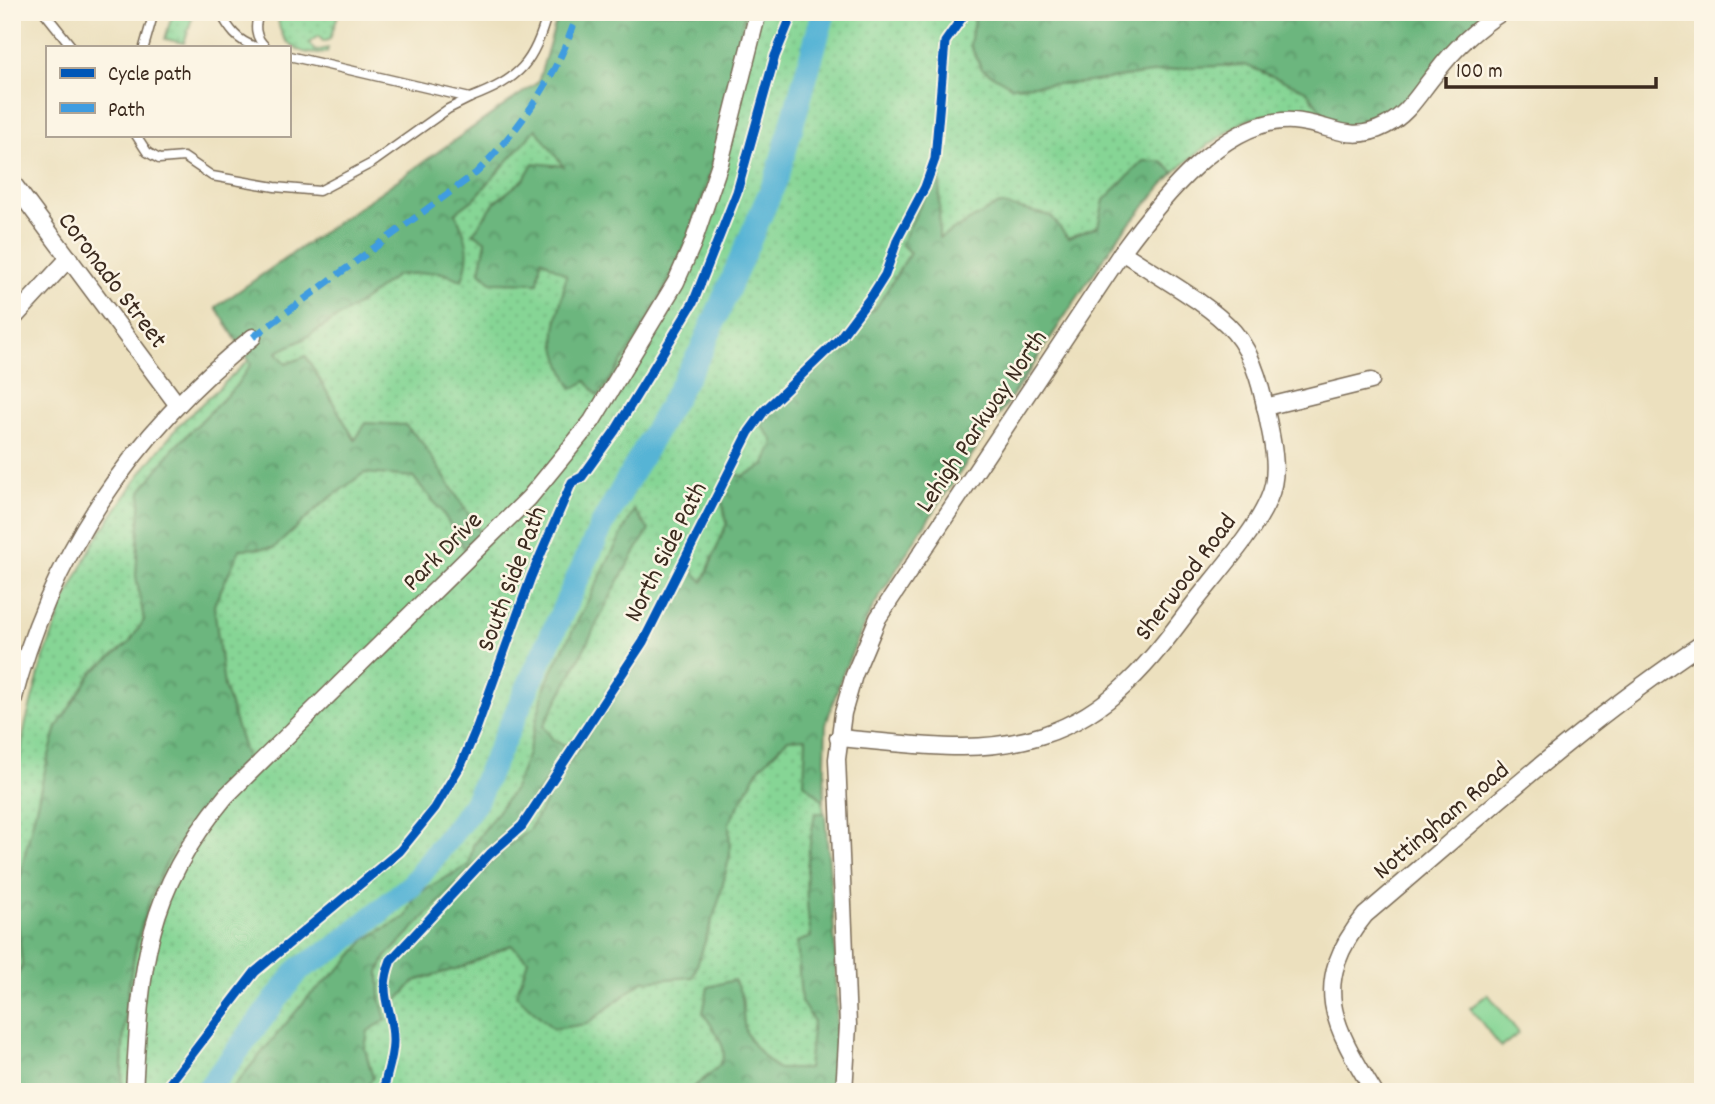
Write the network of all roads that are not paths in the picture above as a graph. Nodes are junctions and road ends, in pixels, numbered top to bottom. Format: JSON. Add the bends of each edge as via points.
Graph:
{"nodes":[{"id":1,"x":44,"y":12,"type":"edge"},
{"id":2,"x":154,"y":12,"type":"edge"},
{"id":3,"x":220,"y":12,"type":"edge"},
{"id":4,"x":261,"y":12,"type":"edge"},
{"id":5,"x":548,"y":12,"type":"edge"},
{"id":6,"x":758,"y":12,"type":"edge"},
{"id":7,"x":1502,"y":12,"type":"edge"},
{"id":8,"x":71,"y":46,"type":"edge"},
{"id":9,"x":145,"y":46,"type":"edge"},
{"id":10,"x":253,"y":46,"type":"edge"},
{"id":11,"x":265,"y":46,"type":"edge"},
{"id":12,"x":290,"y":56,"type":"edge"},
{"id":13,"x":470,"y":98,"type":"junction"},
{"id":14,"x":137,"y":136,"type":"edge"},
{"id":15,"x":12,"y":182,"type":"edge"},
{"id":16,"x":1122,"y":252,"type":"junction"},
{"id":17,"x":69,"y":258,"type":"junction"},
{"id":18,"x":12,"y":320,"type":"edge"},
{"id":19,"x":253,"y":337,"type":"dead end"},
{"id":20,"x":1371,"y":381,"type":"dead end"},
{"id":21,"x":177,"y":404,"type":"junction"},
{"id":22,"x":1265,"y":407,"type":"junction"},
{"id":23,"x":1703,"y":643,"type":"edge"},
{"id":24,"x":12,"y":705,"type":"edge"},
{"id":25,"x":838,"y":738,"type":"junction"},
{"id":26,"x":134,"y":1092,"type":"edge"},
{"id":27,"x":844,"y":1092,"type":"edge"},
{"id":28,"x":1374,"y":1092,"type":"edge"}],
"edges":[{"from":1,"to":8,"type":"lane"},
{"from":2,"to":9,"type":"lane"},
{"from":3,"to":10,"type":"lane","via":[[228,28]]},
{"from":4,"to":11,"type":"lane","via":[[256,34]]},
{"from":5,"to":13,"type":"lane","via":[[537,49],[520,70]]},
{"from":6,"to":26,"type":"street","name":"Park Drive","via":[[720,163],[693,243],[676,282],[592,421],[529,498],[226,796],[176,868],[154,923],[143,968]]},
{"from":7,"to":16,"type":"street","name":"Lehigh Parkway North","via":[[1452,53],[1408,110],[1381,128],[1349,134],[1293,121],[1277,122],[1223,146],[1166,196]]},
{"from":12,"to":13,"type":"lane"},
{"from":13,"to":14,"type":"lane","via":[[448,108],[372,163],[319,191],[212,176],[184,157],[159,159],[147,152]]},
{"from":15,"to":17,"type":"street","name":"Coronado Street"},
{"from":16,"to":22,"type":"street","name":"Sherwood Road","via":[[1234,332],[1255,371]]},
{"from":16,"to":25,"type":"street","name":"Lehigh Parkway North","via":[[878,618],[854,675]]},
{"from":17,"to":18,"type":"street"},
{"from":17,"to":21,"type":"street","name":"Coronado Street"},
{"from":19,"to":21,"type":"street"},
{"from":20,"to":22,"type":"street"},
{"from":21,"to":24,"type":"street","via":[[133,454],[83,528],[45,603]]},
{"from":22,"to":25,"type":"street","name":"Sherwood Road","via":[[1275,468],[1263,512],[1150,662],[1113,698],[1069,724],[996,747]]},
{"from":23,"to":28,"type":"street","name":"Nottingham Road","via":[[1570,742],[1365,915],[1348,936],[1334,971],[1333,1006],[1344,1042]]},
{"from":25,"to":27,"type":"street","name":"Lehigh Parkway North","via":[[848,1025]]}]}
